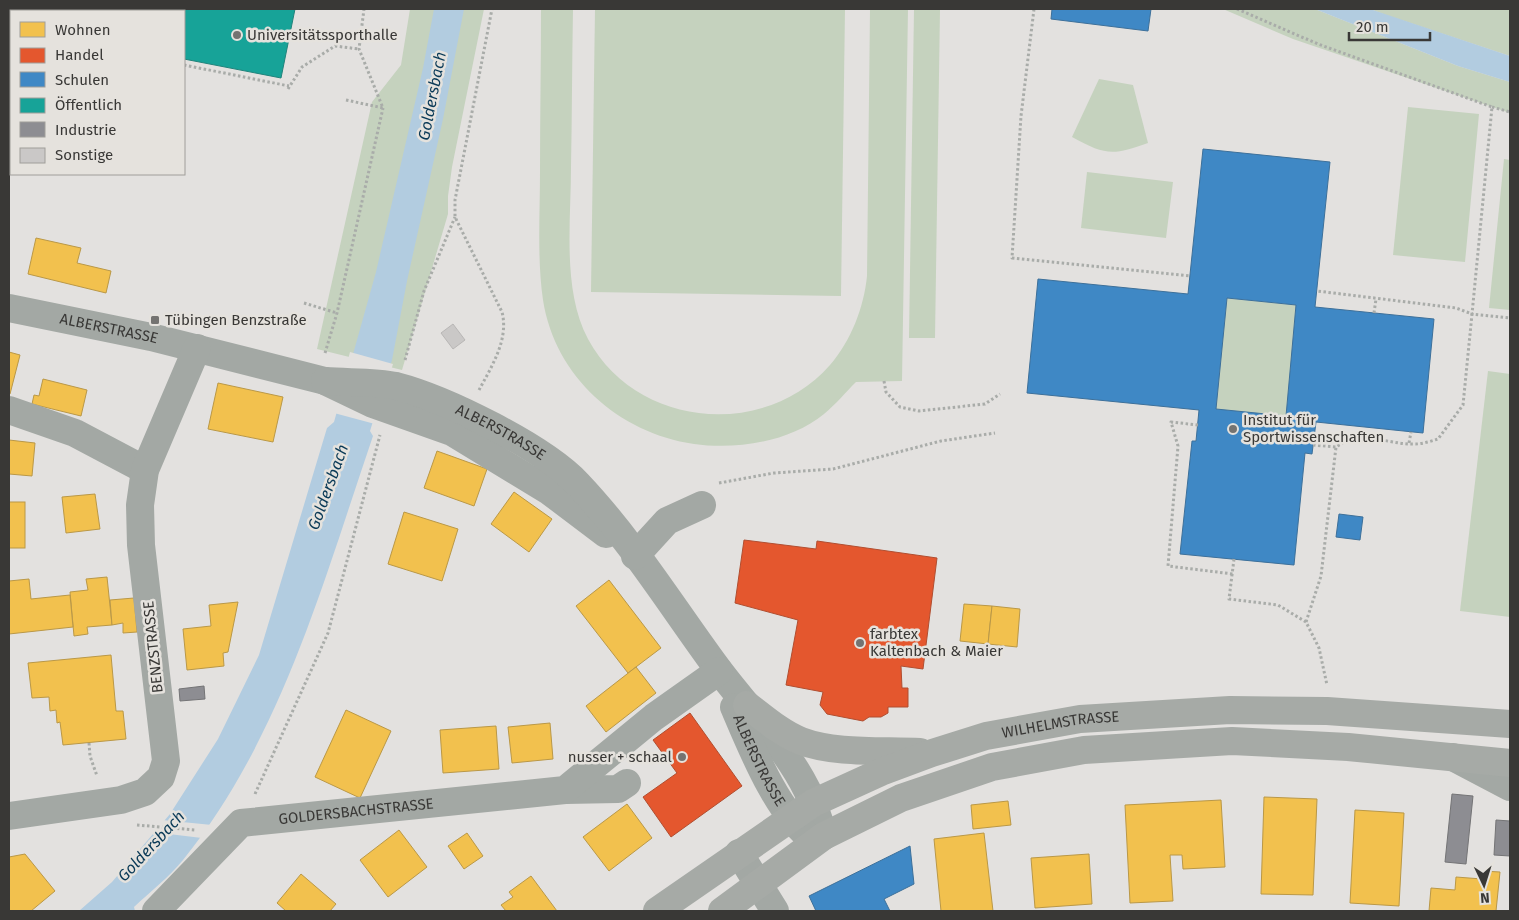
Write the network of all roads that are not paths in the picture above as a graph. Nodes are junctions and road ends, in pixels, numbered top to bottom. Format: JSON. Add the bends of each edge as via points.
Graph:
{"nodes":[{"id":1,"x":9,"y":308,"type":"edge"},
{"id":2,"x":197,"y":348,"type":"junction"},
{"id":3,"x":387,"y":396,"type":"junction"},
{"id":4,"x":9,"y":410,"type":"edge"},
{"id":5,"x":145,"y":470,"type":"junction"},
{"id":6,"x":709,"y":494,"type":"road end"},
{"id":7,"x":635,"y":556,"type":"junction"},
{"id":8,"x":719,"y":671,"type":"junction"},
{"id":9,"x":747,"y":705,"type":"junction"},
{"id":10,"x":1510,"y":724,"type":"edge"},
{"id":11,"x":932,"y":753,"type":"junction"},
{"id":12,"x":1454,"y":757,"type":"junction"},
{"id":13,"x":1510,"y":763,"type":"edge"},
{"id":14,"x":575,"y":781,"type":"junction"},
{"id":15,"x":627,"y":783,"type":"dead end"},
{"id":16,"x":1510,"y":787,"type":"edge"},
{"id":17,"x":812,"y":803,"type":"junction"},
{"id":18,"x":9,"y":816,"type":"edge"},
{"id":19,"x":790,"y":818,"type":"junction"},
{"id":20,"x":819,"y":838,"type":"junction"},
{"id":21,"x":740,"y":853,"type":"junction"},
{"id":22,"x":757,"y":884,"type":"junction"},
{"id":23,"x":156,"y":911,"type":"edge"},
{"id":24,"x":657,"y":911,"type":"edge"},
{"id":25,"x":722,"y":911,"type":"edge"},
{"id":26,"x":775,"y":911,"type":"edge"}],
"edges":[{"from":1,"to":2,"type":"street","name":"ALBERSTRASSE"},
{"from":2,"to":3,"type":"street","name":"ALBERSTRASSE"},
{"from":2,"to":5,"type":"street","name":"BENZSTRASSE"},
{"from":3,"to":7,"type":"street","name":"ALBERSTRASSE","via":[[549,492]]},
{"from":3,"to":7,"type":"street","name":"ALBERSTRASSE","via":[[465,413],[547,458],[578,483]]},
{"from":4,"to":5,"type":"street","via":[[75,432]]},
{"from":5,"to":18,"type":"street","name":"BENZSTRASSE","via":[[140,505],[141,544],[166,761],[161,777],[145,792],[115,800]]},
{"from":6,"to":7,"type":"street","via":[[667,521]]},
{"from":7,"to":8,"type":"street","name":"ALBERSTRASSE"},
{"from":8,"to":9,"type":"street","name":"ALBERSTRASSE"},
{"from":8,"to":14,"type":"street","via":[[654,717]]},
{"from":8,"to":19,"type":"street","name":"ALBERSTRASSE","via":[[742,726]]},
{"from":9,"to":11,"type":"main road","via":[[802,741],[845,749]]},
{"from":9,"to":17,"type":"street","name":"ALBERSTRASSE","via":[[799,776]]},
{"from":10,"to":11,"type":"main road","name":"WILHELMSTRASSE","via":[[1327,711],[1230,710],[1080,719],[986,736]]},
{"from":11,"to":17,"type":"main road","name":"WILHELMSTRASSE"},
{"from":12,"to":13,"type":"main road","name":"WILHELMSTRASSE"},
{"from":12,"to":16,"type":"street","name":"WILHELMSTRASSE"},
{"from":12,"to":20,"type":"main road","name":"WILHELMSTRASSE","via":[[1232,741],[1084,750],[992,767],[901,798]]},
{"from":14,"to":15,"type":"street","name":"GOLDERSBACHSTRASSE","via":[[618,789]]},
{"from":14,"to":23,"type":"street","name":"GOLDERSBACHSTRASSE","via":[[241,823]]},
{"from":17,"to":19,"type":"main road","name":"WILHELMSTRASSE"},
{"from":17,"to":20,"type":"street","name":"ALBERSTRASSE"},
{"from":19,"to":20,"type":"street","name":"ALBERSTRASSE","via":[[801,831]]},
{"from":19,"to":21,"type":"main road","name":"WILHELMSTRASSE"},
{"from":20,"to":22,"type":"main road","name":"WILHELMSTRASSE"},
{"from":21,"to":22,"type":"street"},
{"from":21,"to":24,"type":"main road","name":"WILHELMSTRASSE"},
{"from":22,"to":25,"type":"main road","name":"WILHELMSTRASSE"},
{"from":22,"to":26,"type":"street"}]}
